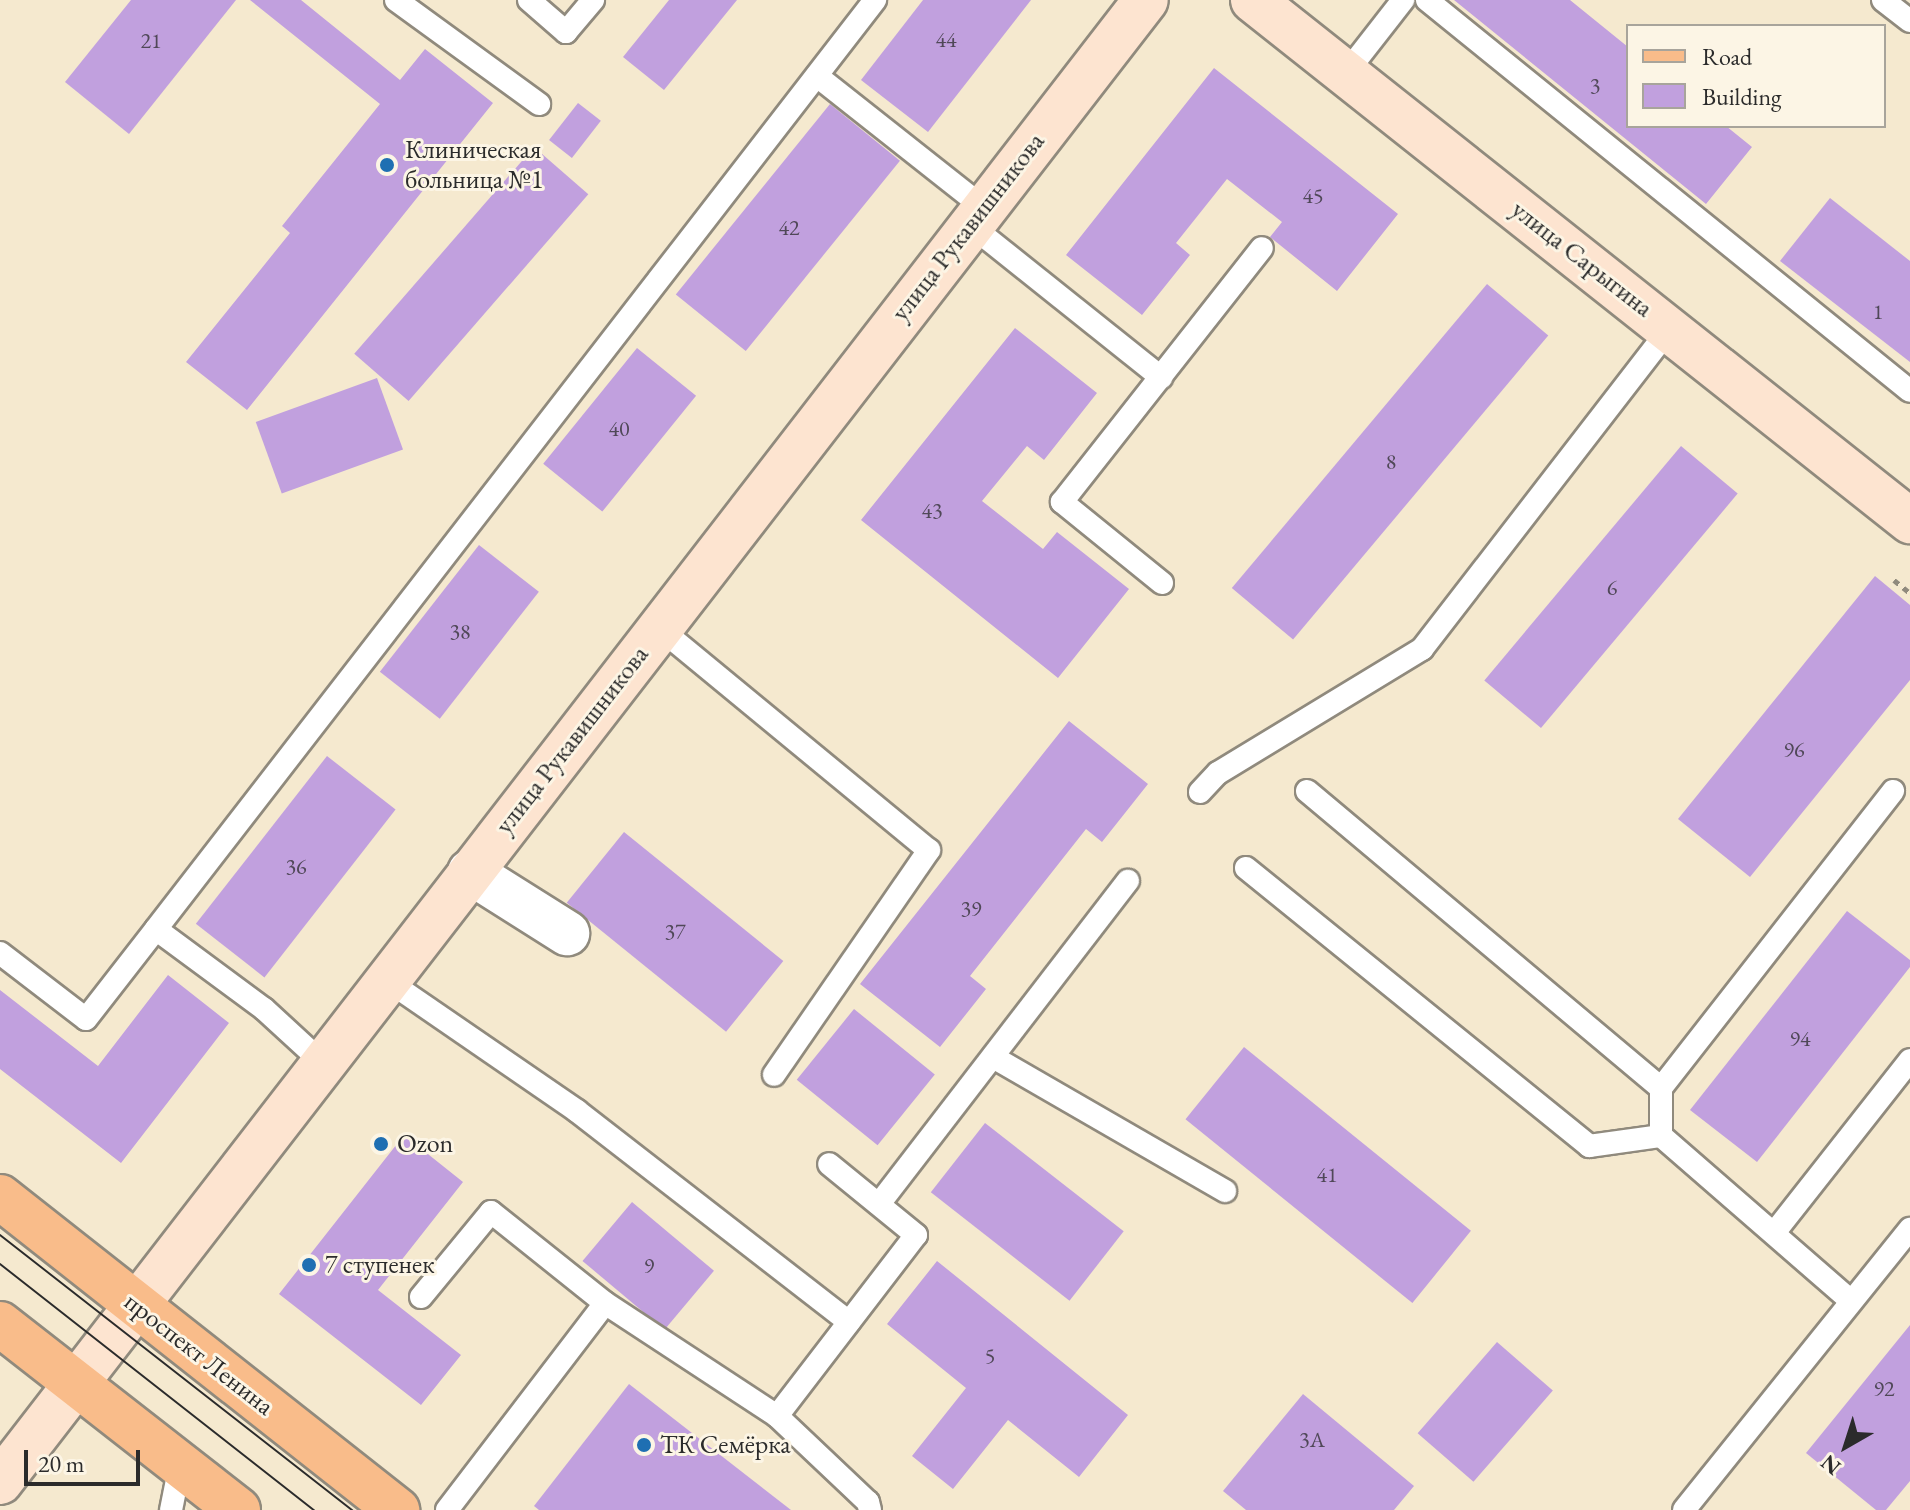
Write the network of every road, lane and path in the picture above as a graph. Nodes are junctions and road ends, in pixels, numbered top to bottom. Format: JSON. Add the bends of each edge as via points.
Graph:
{"nodes":[{"id":1,"x":529,"y":0,"type":"edge"},
{"id":2,"x":593,"y":0,"type":"edge"},
{"id":3,"x":875,"y":0,"type":"edge"},
{"id":4,"x":1146,"y":0,"type":"edge"},
{"id":5,"x":1253,"y":0,"type":"edge"},
{"id":6,"x":1403,"y":0,"type":"edge"},
{"id":7,"x":1427,"y":0,"type":"edge"},
{"id":8,"x":1883,"y":0,"type":"edge"},
{"id":9,"x":410,"y":4,"type":"edge"},
{"id":10,"x":1910,"y":21,"type":"edge"},
{"id":11,"x":1346,"y":73,"type":"junction"},
{"id":12,"x":817,"y":76,"type":"junction"},
{"id":13,"x":539,"y":104,"type":"dead end"},
{"id":14,"x":976,"y":216,"type":"junction"},
{"id":15,"x":1262,"y":248,"type":"dead end"},
{"id":16,"x":1670,"y":328,"type":"junction"},
{"id":17,"x":1161,"y":377,"type":"junction"},
{"id":18,"x":1910,"y":391,"type":"edge"},
{"id":19,"x":1910,"y":521,"type":"edge"},
{"id":20,"x":1894,"y":580,"type":"dead end"},
{"id":21,"x":1162,"y":583,"type":"dead end"},
{"id":22,"x":1910,"y":593,"type":"edge"},
{"id":23,"x":658,"y":627,"type":"junction"},
{"id":24,"x":1307,"y":791,"type":"dead end"},
{"id":25,"x":1893,"y":791,"type":"dead end"},
{"id":26,"x":1200,"y":792,"type":"dead end"},
{"id":27,"x":1246,"y":868,"type":"dead end"},
{"id":28,"x":470,"y":872,"type":"junction"},
{"id":29,"x":1128,"y":881,"type":"dead end"},
{"id":30,"x":156,"y":929,"type":"junction"},
{"id":31,"x":567,"y":933,"type":"dead end"},
{"id":32,"x":0,"y":953,"type":"edge"},
{"id":33,"x":388,"y":981,"type":"junction"},
{"id":34,"x":993,"y":1057,"type":"junction"},
{"id":35,"x":1910,"y":1060,"type":"edge"},
{"id":36,"x":325,"y":1065,"type":"junction"},
{"id":37,"x":774,"y":1075,"type":"dead end"},
{"id":38,"x":1661,"y":1088,"type":"junction"},
{"id":39,"x":1661,"y":1136,"type":"junction"},
{"id":40,"x":829,"y":1164,"type":"dead end"},
{"id":41,"x":1225,"y":1191,"type":"dead end"},
{"id":42,"x":0,"y":1197,"type":"edge"},
{"id":43,"x":879,"y":1204,"type":"junction"},
{"id":44,"x":1910,"y":1229,"type":"edge"},
{"id":45,"x":1774,"y":1233,"type":"junction"},
{"id":46,"x":421,"y":1297,"type":"dead end"},
{"id":47,"x":1851,"y":1301,"type":"junction"},
{"id":48,"x":605,"y":1303,"type":"junction"},
{"id":49,"x":138,"y":1306,"type":"junction"},
{"id":50,"x":849,"y":1322,"type":"junction"},
{"id":51,"x":0,"y":1324,"type":"edge"},
{"id":52,"x":78,"y":1383,"type":"junction"},
{"id":53,"x":777,"y":1416,"type":"junction"},
{"id":54,"x":180,"y":1465,"type":"junction"},
{"id":55,"x":0,"y":1482,"type":"edge"},
{"id":56,"x":171,"y":1510,"type":"edge"},
{"id":57,"x":238,"y":1510,"type":"edge"},
{"id":58,"x":397,"y":1510,"type":"edge"},
{"id":59,"x":447,"y":1510,"type":"edge"},
{"id":60,"x":870,"y":1510,"type":"edge"},
{"id":61,"x":1684,"y":1510,"type":"edge"}],
"edges":[{"from":1,"to":2,"type":"lane","via":[[566,32]]},
{"from":3,"to":12,"type":"lane"},
{"from":4,"to":14,"type":"street","name":"улица Рукавишникова"},
{"from":5,"to":11,"type":"street","name":"улица Сарыгина"},
{"from":6,"to":11,"type":"lane"},
{"from":7,"to":18,"type":"lane"},
{"from":8,"to":10,"type":"lane"},
{"from":9,"to":13,"type":"lane"},
{"from":11,"to":16,"type":"street","name":"улица Сарыгина"},
{"from":12,"to":14,"type":"lane"},
{"from":12,"to":30,"type":"lane"},
{"from":14,"to":17,"type":"lane"},
{"from":14,"to":23,"type":"street","name":"улица Рукавишникова"},
{"from":15,"to":17,"type":"lane"},
{"from":16,"to":19,"type":"street","name":"улица Сарыгина"},
{"from":16,"to":26,"type":"lane","via":[[1422,649],[1218,773]]},
{"from":17,"to":21,"type":"lane","via":[[1062,502]]},
{"from":20,"to":22,"type":"path"},
{"from":23,"to":28,"type":"street","name":"улица Рукавишникова"},
{"from":23,"to":37,"type":"lane","via":[[929,850]]},
{"from":24,"to":38,"type":"lane"},
{"from":25,"to":38,"type":"lane"},
{"from":27,"to":39,"type":"lane","via":[[1589,1146]]},
{"from":28,"to":31,"type":"street"},
{"from":28,"to":33,"type":"street","name":"улица Рукавишникова"},
{"from":29,"to":34,"type":"lane"},
{"from":30,"to":32,"type":"lane","via":[[86,1019]]},
{"from":30,"to":36,"type":"lane","via":[[264,1009]]},
{"from":33,"to":36,"type":"street","name":"улица Рукавишникова"},
{"from":33,"to":50,"type":"lane","via":[[577,1111]]},
{"from":34,"to":41,"type":"lane"},
{"from":34,"to":43,"type":"lane"},
{"from":35,"to":45,"type":"lane"},
{"from":36,"to":49,"type":"street","name":"улица Рукавишникова"},
{"from":38,"to":39,"type":"lane"},
{"from":39,"to":45,"type":"lane"},
{"from":40,"to":43,"type":"lane"},
{"from":42,"to":49,"type":"main road","name":"проспект Ленина"},
{"from":43,"to":50,"type":"lane","via":[[916,1235]]},
{"from":44,"to":47,"type":"lane"},
{"from":45,"to":47,"type":"lane"},
{"from":46,"to":48,"type":"lane","via":[[491,1212]]},
{"from":47,"to":61,"type":"lane"},
{"from":48,"to":53,"type":"lane"},
{"from":48,"to":59,"type":"lane"},
{"from":49,"to":52,"type":"street","name":"улица Рукавишникова"},
{"from":49,"to":58,"type":"main road","name":"проспект Ленина"},
{"from":50,"to":53,"type":"lane"},
{"from":51,"to":52,"type":"main road"},
{"from":52,"to":54,"type":"main road"},
{"from":52,"to":55,"type":"street","name":"улица Рукавишникова"},
{"from":53,"to":60,"type":"lane","via":[[868,1502]]},
{"from":54,"to":56,"type":"lane"},
{"from":54,"to":57,"type":"main road"}]}
